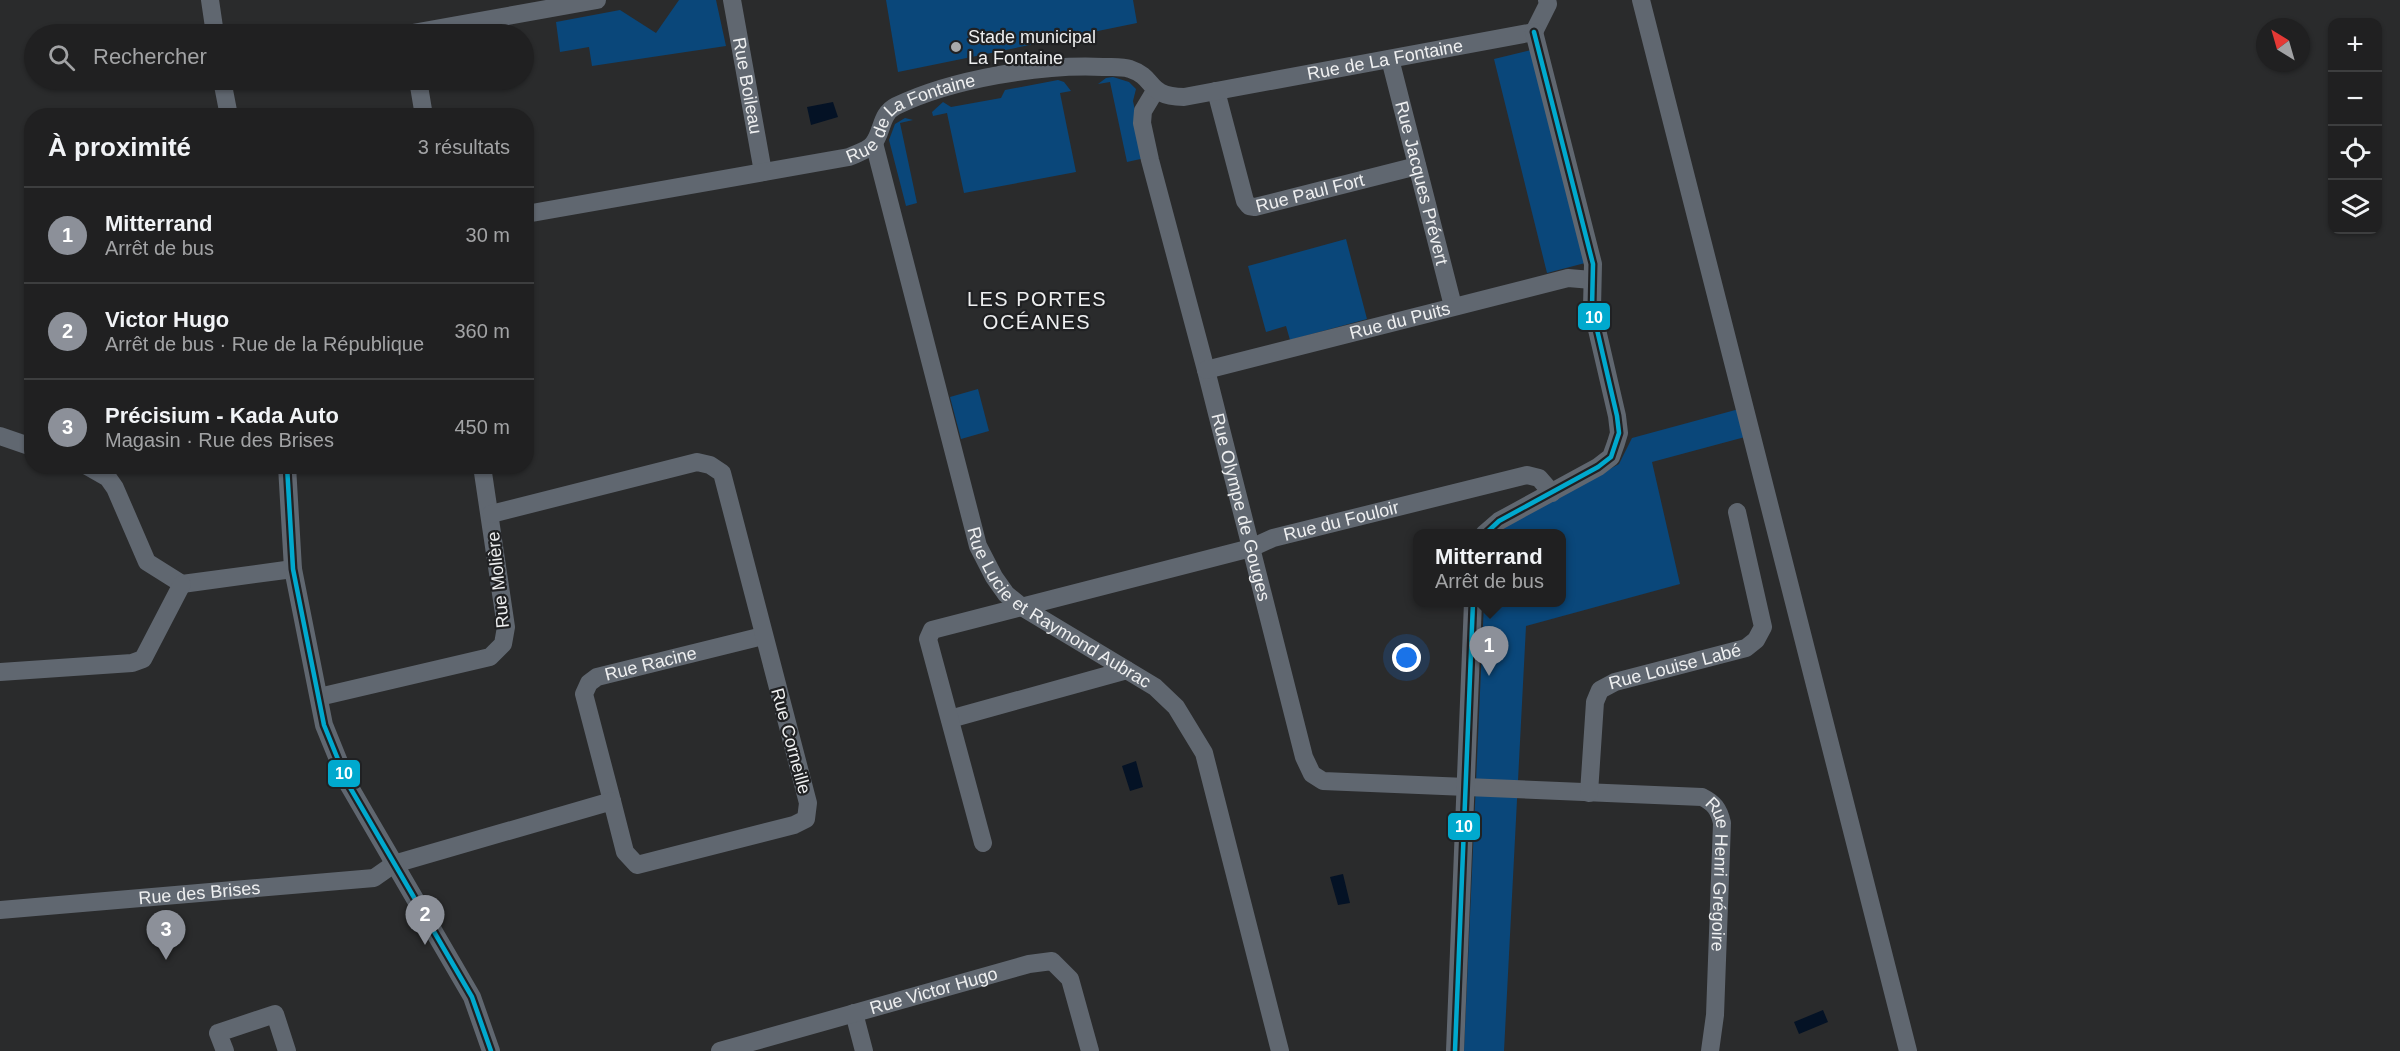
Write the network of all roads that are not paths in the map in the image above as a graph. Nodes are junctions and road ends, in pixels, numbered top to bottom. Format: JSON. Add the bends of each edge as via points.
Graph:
{"nodes":[{"id":1,"x":210,"y":0,"type":"edge"},
{"id":2,"x":597,"y":0,"type":"edge"},
{"id":3,"x":732,"y":0,"type":"edge"},
{"id":4,"x":1547,"y":0,"type":"edge"},
{"id":5,"x":1641,"y":0,"type":"edge"},
{"id":6,"x":214,"y":24,"type":"edge"},
{"id":7,"x":464,"y":24,"type":"edge"},
{"id":8,"x":1534,"y":32,"type":"junction"},
{"id":9,"x":1390,"y":58,"type":"junction"},
{"id":10,"x":224,"y":90,"type":"edge"},
{"id":11,"x":420,"y":90,"type":"edge"},
{"id":12,"x":1155,"y":91,"type":"junction"},
{"id":13,"x":1216,"y":91,"type":"junction"},
{"id":14,"x":227,"y":108,"type":"edge"},
{"id":15,"x":423,"y":108,"type":"edge"},
{"id":16,"x":874,"y":143,"type":"junction"},
{"id":17,"x":1417,"y":166,"type":"junction"},
{"id":18,"x":763,"y":172,"type":"junction"},
{"id":19,"x":534,"y":213,"type":"edge"},
{"id":20,"x":1592,"y":280,"type":"junction"},
{"id":21,"x":1454,"y":306,"type":"junction"},
{"id":22,"x":1206,"y":370,"type":"junction"},
{"id":23,"x":0,"y":436,"type":"edge"},
{"id":24,"x":24,"y":444,"type":"edge"},
{"id":25,"x":101,"y":474,"type":"edge"},
{"id":26,"x":287,"y":474,"type":"edge"},
{"id":27,"x":484,"y":474,"type":"edge"},
{"id":28,"x":1552,"y":493,"type":"junction"},
{"id":29,"x":1737,"y":512,"type":"dead end"},
{"id":30,"x":491,"y":514,"type":"junction"},
{"id":31,"x":1490,"y":529,"type":"edge"},
{"id":32,"x":1251,"y":548,"type":"junction"},
{"id":33,"x":293,"y":569,"type":"junction"},
{"id":34,"x":182,"y":584,"type":"junction"},
{"id":35,"x":1022,"y":607,"type":"junction"},
{"id":36,"x":1473,"y":607,"type":"edge"},
{"id":37,"x":763,"y":636,"type":"junction"},
{"id":38,"x":1127,"y":670,"type":"junction"},
{"id":39,"x":0,"y":672,"type":"edge"},
{"id":40,"x":320,"y":697,"type":"junction"},
{"id":41,"x":950,"y":719,"type":"junction"},
{"id":42,"x":1466,"y":789,"type":"junction"},
{"id":43,"x":1589,"y":793,"type":"junction"},
{"id":44,"x":612,"y":801,"type":"junction"},
{"id":45,"x":983,"y":843,"type":"dead end"},
{"id":46,"x":394,"y":864,"type":"junction"},
{"id":47,"x":0,"y":910,"type":"edge"},
{"id":48,"x":854,"y":1013,"type":"junction"},
{"id":49,"x":225,"y":1051,"type":"edge"},
{"id":50,"x":287,"y":1051,"type":"edge"},
{"id":51,"x":491,"y":1051,"type":"edge"},
{"id":52,"x":720,"y":1051,"type":"edge"},
{"id":53,"x":864,"y":1051,"type":"edge"},
{"id":54,"x":1090,"y":1051,"type":"edge"},
{"id":55,"x":1280,"y":1051,"type":"edge"},
{"id":56,"x":1455,"y":1051,"type":"edge"},
{"id":57,"x":1710,"y":1051,"type":"edge"},
{"id":58,"x":1908,"y":1051,"type":"edge"}],
"edges":[{"from":1,"to":6,"type":"street"},
{"from":2,"to":7,"type":"street"},
{"from":3,"to":18,"type":"street","name":"Rue Boileau"},
{"from":4,"to":8,"type":"street"},
{"from":5,"to":58,"type":"street"},
{"from":8,"to":9,"type":"street","name":"Rue de La Fontaine"},
{"from":8,"to":20,"type":"street","via":[[1593,264]]},
{"from":9,"to":13,"type":"street","name":"Rue de La Fontaine"},
{"from":9,"to":17,"type":"street","name":"Rue Jacques Prévert"},
{"from":10,"to":14,"type":"street"},
{"from":11,"to":15,"type":"street"},
{"from":12,"to":13,"type":"street","name":"Rue de La Fontaine","via":[[1170,97]]},
{"from":12,"to":16,"type":"street","name":"Rue de La Fontaine","via":[[1143,75],[1129,68],[1083,66],[1041,69],[949,86],[893,107],[885,115]]},
{"from":12,"to":22,"type":"street","name":"Rue Olympe de Gouges","via":[[1143,111],[1142,123]]},
{"from":13,"to":17,"type":"street","name":"Rue Paul Fort","via":[[1249,206]]},
{"from":16,"to":18,"type":"street","name":"Rue de La Fontaine","via":[[849,157]]},
{"from":16,"to":35,"type":"street","name":"Rue Lucie et Raymond Aubrac","via":[[978,546],[1000,585]]},
{"from":17,"to":21,"type":"street","name":"Rue Jacques Prévert"},
{"from":18,"to":19,"type":"street","name":"Rue de La Fontaine"},
{"from":20,"to":21,"type":"street","name":"Rue du Puits","via":[[1568,278]]},
{"from":20,"to":28,"type":"street","via":[[1592,308],[1618,433],[1611,457]]},
{"from":21,"to":22,"type":"street","name":"Rue du Puits"},
{"from":22,"to":32,"type":"street","name":"Rue Olympe de Gouges"},
{"from":23,"to":24,"type":"street"},
{"from":25,"to":34,"type":"street","via":[[115,488],[147,562]]},
{"from":26,"to":33,"type":"street"},
{"from":27,"to":30,"type":"street","name":"Rue Molière"},
{"from":28,"to":31,"type":"street"},
{"from":28,"to":32,"type":"street","name":"Rue du Fouloir","via":[[1539,478],[1527,475],[1273,538]]},
{"from":29,"to":43,"type":"street","name":"Rue Louise Labé","via":[[1763,627],[1746,648],[1615,682],[1600,690],[1595,702]]},
{"from":30,"to":37,"type":"street","name":"Rue Corneille","via":[[698,462],[710,465],[722,473]]},
{"from":30,"to":40,"type":"street","name":"Rue Molière","via":[[506,627],[503,644],[490,657]]},
{"from":32,"to":35,"type":"street","name":"Rue du Fouloir"},
{"from":32,"to":42,"type":"street","name":"Rue Olympe de Gouges","via":[[1304,758],[1312,774],[1323,781]]},
{"from":33,"to":34,"type":"street"},
{"from":33,"to":40,"type":"street"},
{"from":34,"to":39,"type":"street","via":[[143,659]]},
{"from":35,"to":38,"type":"street","name":"Rue Lucie et Raymond Aubrac"},
{"from":35,"to":41,"type":"street","name":"Rue du Fouloir","via":[[932,630],[928,639]]},
{"from":36,"to":42,"type":"street"},
{"from":37,"to":44,"type":"street","name":"Rue Racine","via":[[589,682],[584,694]]},
{"from":37,"to":44,"type":"street","name":"Rue Corneille","via":[[808,803],[806,819],[636,865],[625,852]]},
{"from":38,"to":41,"type":"street"},
{"from":38,"to":55,"type":"street","name":"Rue Lucie et Raymond Aubrac","via":[[1155,687],[1176,707],[1204,753]]},
{"from":40,"to":46,"type":"street","via":[[324,725],[348,784]]},
{"from":41,"to":45,"type":"street"},
{"from":42,"to":43,"type":"street","name":"Rue Henri Grégoire"},
{"from":42,"to":56,"type":"street"},
{"from":43,"to":57,"type":"street","name":"Rue Henri Grégoire","via":[[1702,797],[1719,810],[1722,822],[1715,1015]]},
{"from":44,"to":46,"type":"street"},
{"from":46,"to":47,"type":"street","name":"Rue des Brises","via":[[374,878]]},
{"from":46,"to":51,"type":"street","via":[[472,997]]},
{"from":48,"to":52,"type":"street","name":"Rue Victor Hugo"},
{"from":48,"to":53,"type":"street"},
{"from":48,"to":54,"type":"street","name":"Rue Victor Hugo","via":[[1052,961],[1070,979]]},
{"from":49,"to":50,"type":"street","via":[[218,1033],[275,1014]]}]}
